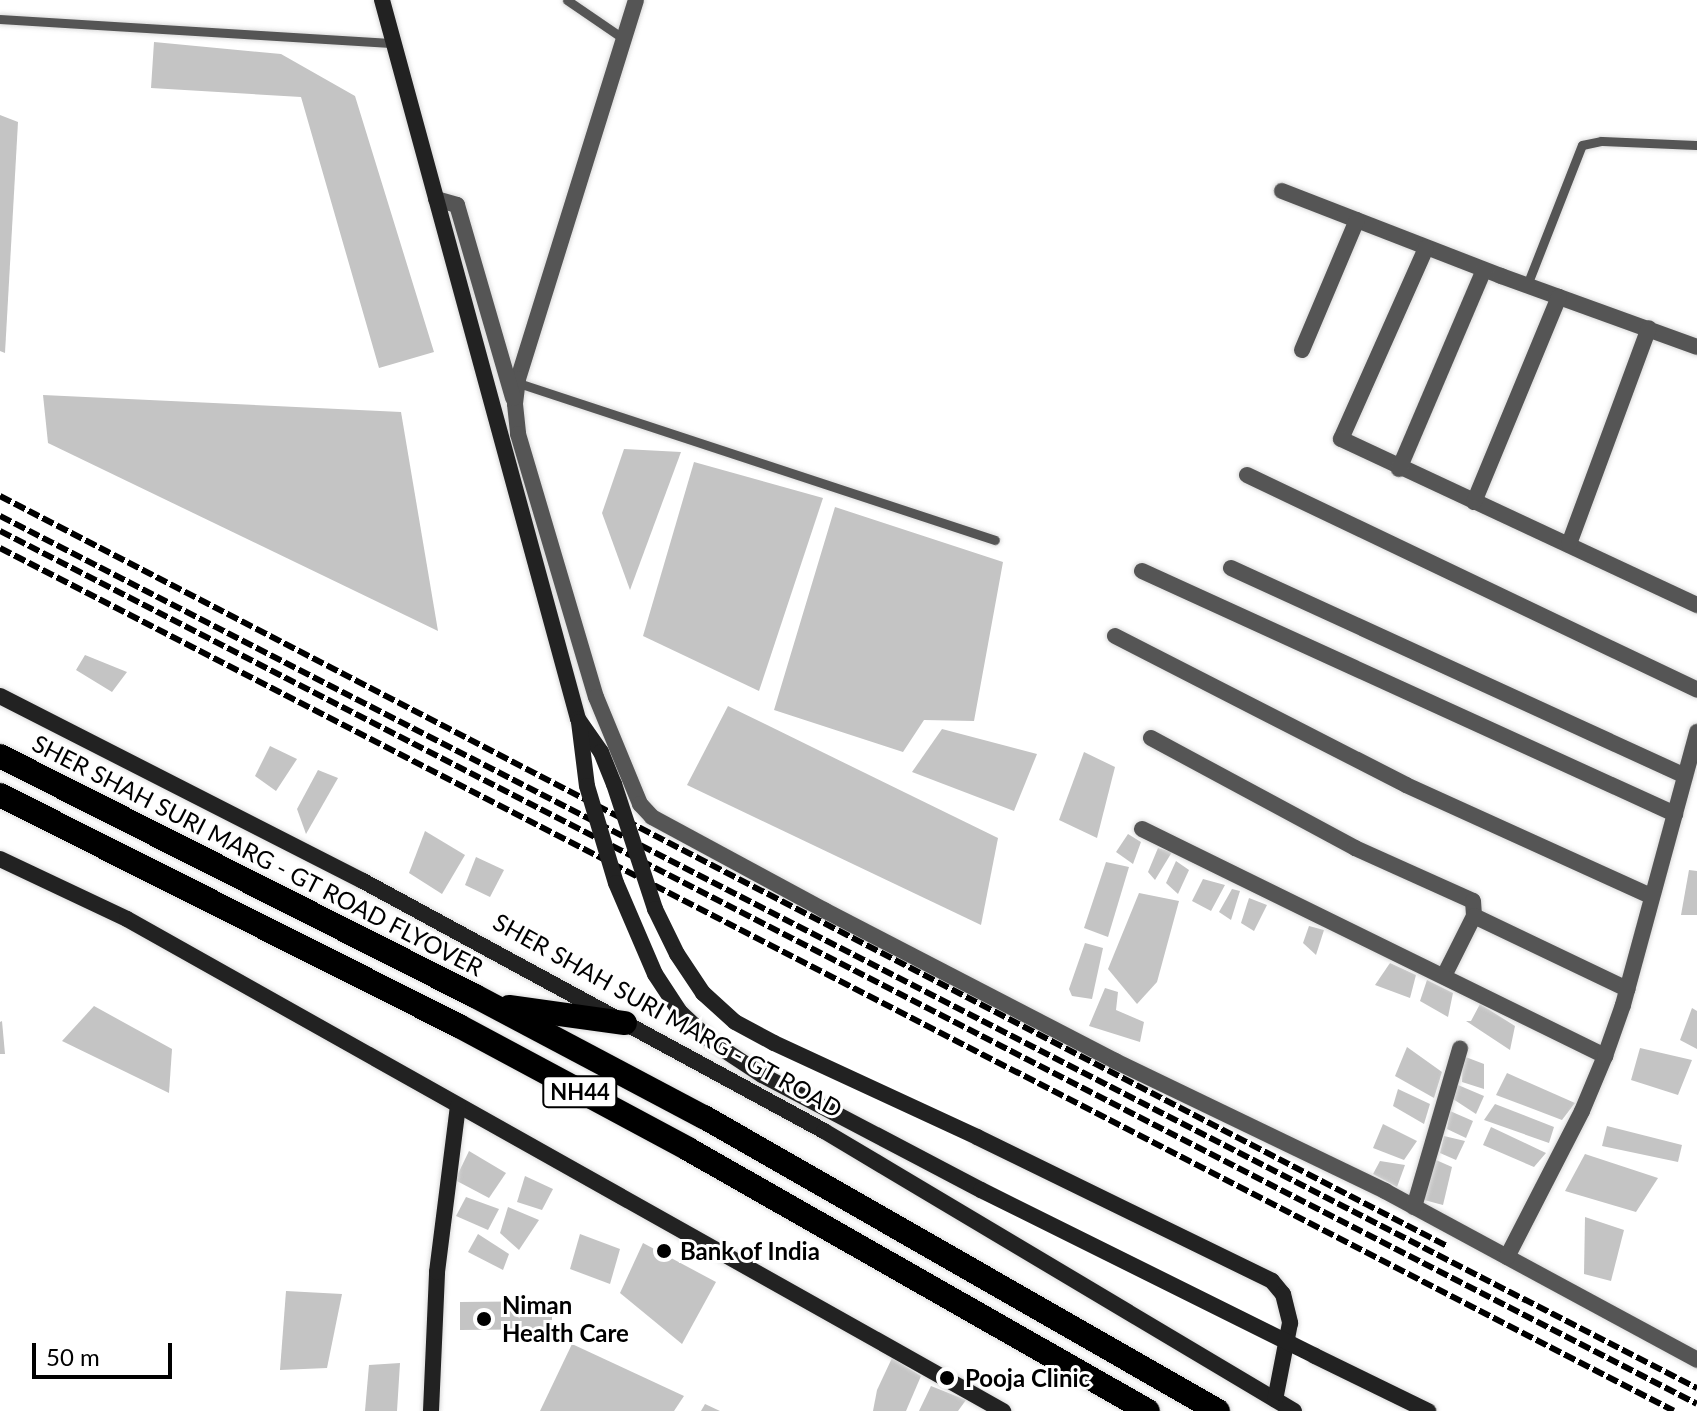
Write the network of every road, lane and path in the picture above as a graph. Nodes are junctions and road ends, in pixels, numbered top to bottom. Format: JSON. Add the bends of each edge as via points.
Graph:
{"nodes":[{"id":1,"x":382,"y":0,"type":"edge"},
{"id":2,"x":567,"y":0,"type":"edge"},
{"id":3,"x":636,"y":0,"type":"edge"},
{"id":4,"x":0,"y":19,"type":"edge"},
{"id":5,"x":624,"y":39,"type":"junction"},
{"id":6,"x":394,"y":43,"type":"junction"},
{"id":7,"x":1697,"y":145,"type":"edge"},
{"id":8,"x":1282,"y":191,"type":"dead end"},
{"id":9,"x":436,"y":199,"type":"junction"},
{"id":10,"x":1357,"y":220,"type":"junction"},
{"id":11,"x":1426,"y":248,"type":"junction"},
{"id":12,"x":1484,"y":270,"type":"junction"},
{"id":13,"x":1527,"y":285,"type":"junction"},
{"id":14,"x":1559,"y":297,"type":"junction"},
{"id":15,"x":1649,"y":328,"type":"junction"},
{"id":16,"x":1697,"y":347,"type":"edge"},
{"id":17,"x":1302,"y":350,"type":"dead end"},
{"id":18,"x":518,"y":383,"type":"junction"},
{"id":19,"x":515,"y":404,"type":"junction"},
{"id":20,"x":1399,"y":469,"type":"junction"},
{"id":21,"x":1247,"y":475,"type":"dead end"},
{"id":22,"x":1474,"y":502,"type":"junction"},
{"id":23,"x":995,"y":540,"type":"dead end"},
{"id":24,"x":1569,"y":544,"type":"junction"},
{"id":25,"x":1231,"y":568,"type":"dead end"},
{"id":26,"x":1142,"y":571,"type":"dead end"},
{"id":27,"x":1697,"y":605,"type":"edge"},
{"id":28,"x":1115,"y":636,"type":"dead end"},
{"id":29,"x":1697,"y":690,"type":"edge"},
{"id":30,"x":0,"y":696,"type":"edge"},
{"id":31,"x":578,"y":719,"type":"junction"},
{"id":32,"x":1697,"y":732,"type":"edge"},
{"id":33,"x":1151,"y":738,"type":"dead end"},
{"id":34,"x":0,"y":756,"type":"edge"},
{"id":35,"x":1685,"y":776,"type":"junction"},
{"id":36,"x":0,"y":795,"type":"edge"},
{"id":37,"x":1675,"y":814,"type":"junction"},
{"id":38,"x":1142,"y":829,"type":"dead end"},
{"id":39,"x":0,"y":859,"type":"edge"},
{"id":40,"x":1651,"y":896,"type":"junction"},
{"id":41,"x":1474,"y":916,"type":"junction"},
{"id":42,"x":1444,"y":976,"type":"junction"},
{"id":43,"x":1627,"y":989,"type":"junction"},
{"id":44,"x":491,"y":1004,"type":"junction"},
{"id":45,"x":625,"y":1023,"type":"junction"},
{"id":46,"x":1460,"y":1049,"type":"dead end"},
{"id":47,"x":1605,"y":1056,"type":"junction"},
{"id":48,"x":458,"y":1106,"type":"junction"},
{"id":49,"x":1414,"y":1207,"type":"junction"},
{"id":50,"x":1507,"y":1257,"type":"junction"},
{"id":51,"x":1697,"y":1360,"type":"edge"},
{"id":52,"x":1275,"y":1400,"type":"junction"},
{"id":53,"x":976,"y":1404,"type":"edge"},
{"id":54,"x":431,"y":1411,"type":"edge"},
{"id":55,"x":1003,"y":1411,"type":"edge"},
{"id":56,"x":1148,"y":1411,"type":"edge"},
{"id":57,"x":1218,"y":1411,"type":"edge"},
{"id":58,"x":1294,"y":1411,"type":"edge"},
{"id":59,"x":1428,"y":1411,"type":"edge"}],
"edges":[{"from":1,"to":6,"type":"street"},
{"from":2,"to":5,"type":"lane"},
{"from":3,"to":5,"type":"street"},
{"from":4,"to":6,"type":"lane"},
{"from":5,"to":18,"type":"street"},
{"from":6,"to":9,"type":"street"},
{"from":7,"to":13,"type":"lane","via":[[1582,145]]},
{"from":8,"to":10,"type":"street"},
{"from":9,"to":19,"type":"street","via":[[457,205]]},
{"from":9,"to":31,"type":"street"},
{"from":10,"to":11,"type":"street"},
{"from":10,"to":17,"type":"street"},
{"from":11,"to":12,"type":"street"},
{"from":11,"to":20,"type":"street","via":[[1340,435]]},
{"from":12,"to":13,"type":"street"},
{"from":12,"to":20,"type":"street"},
{"from":13,"to":14,"type":"street"},
{"from":14,"to":15,"type":"street"},
{"from":14,"to":22,"type":"street"},
{"from":15,"to":16,"type":"street"},
{"from":15,"to":24,"type":"street"},
{"from":18,"to":19,"type":"street"},
{"from":18,"to":23,"type":"lane"},
{"from":19,"to":49,"type":"street","via":[[526,463],[596,697],[633,791],[652,817],[1115,1061]]},
{"from":20,"to":22,"type":"street"},
{"from":21,"to":29,"type":"street"},
{"from":22,"to":24,"type":"street"},
{"from":24,"to":27,"type":"street"},
{"from":25,"to":35,"type":"street"},
{"from":26,"to":37,"type":"street"},
{"from":28,"to":40,"type":"street","via":[[1406,785]]},
{"from":30,"to":45,"type":"street","name":"SHER SHAH SURI MARG - GT ROAD","via":[[363,881]]},
{"from":31,"to":52,"type":"street","bridge":true,"via":[[601,752],[614,784],[655,909],[703,993],[735,1022],[774,1043],[1272,1281],[1283,1294],[1290,1323]]},
{"from":31,"to":59,"type":"street","bridge":true,"via":[[587,786],[637,936],[680,1012],[712,1042],[762,1075],[981,1190]]},
{"from":32,"to":35,"type":"street"},
{"from":33,"to":41,"type":"street","via":[[1355,848],[1466,897],[1473,901]]},
{"from":34,"to":44,"type":"highway","name":"SHER SHAH SURI MARG - GT ROAD FLYOVER","number":"NH44"},
{"from":35,"to":37,"type":"street"},
{"from":36,"to":56,"type":"highway","number":"NH44","via":[[459,1026],[688,1149]]},
{"from":37,"to":40,"type":"street"},
{"from":38,"to":42,"type":"street"},
{"from":39,"to":48,"type":"street","via":[[127,919]]},
{"from":40,"to":43,"type":"street"},
{"from":41,"to":42,"type":"street"},
{"from":41,"to":43,"type":"street"},
{"from":42,"to":47,"type":"street"},
{"from":43,"to":47,"type":"street"},
{"from":44,"to":45,"type":"highway"},
{"from":44,"to":57,"type":"highway","number":"NH44","via":[[920,1238]]},
{"from":45,"to":52,"type":"street","name":"SHER SHAH SURI MARG - GT ROAD","via":[[824,1131]]},
{"from":46,"to":49,"type":"street"},
{"from":47,"to":50,"type":"street"},
{"from":48,"to":53,"type":"street"},
{"from":48,"to":54,"type":"street","via":[[437,1272]]},
{"from":49,"to":50,"type":"street"},
{"from":50,"to":51,"type":"street"},
{"from":52,"to":58,"type":"street","name":"SHER SHAH SURI MARG - GT ROAD"},
{"from":53,"to":55,"type":"street"}]}
